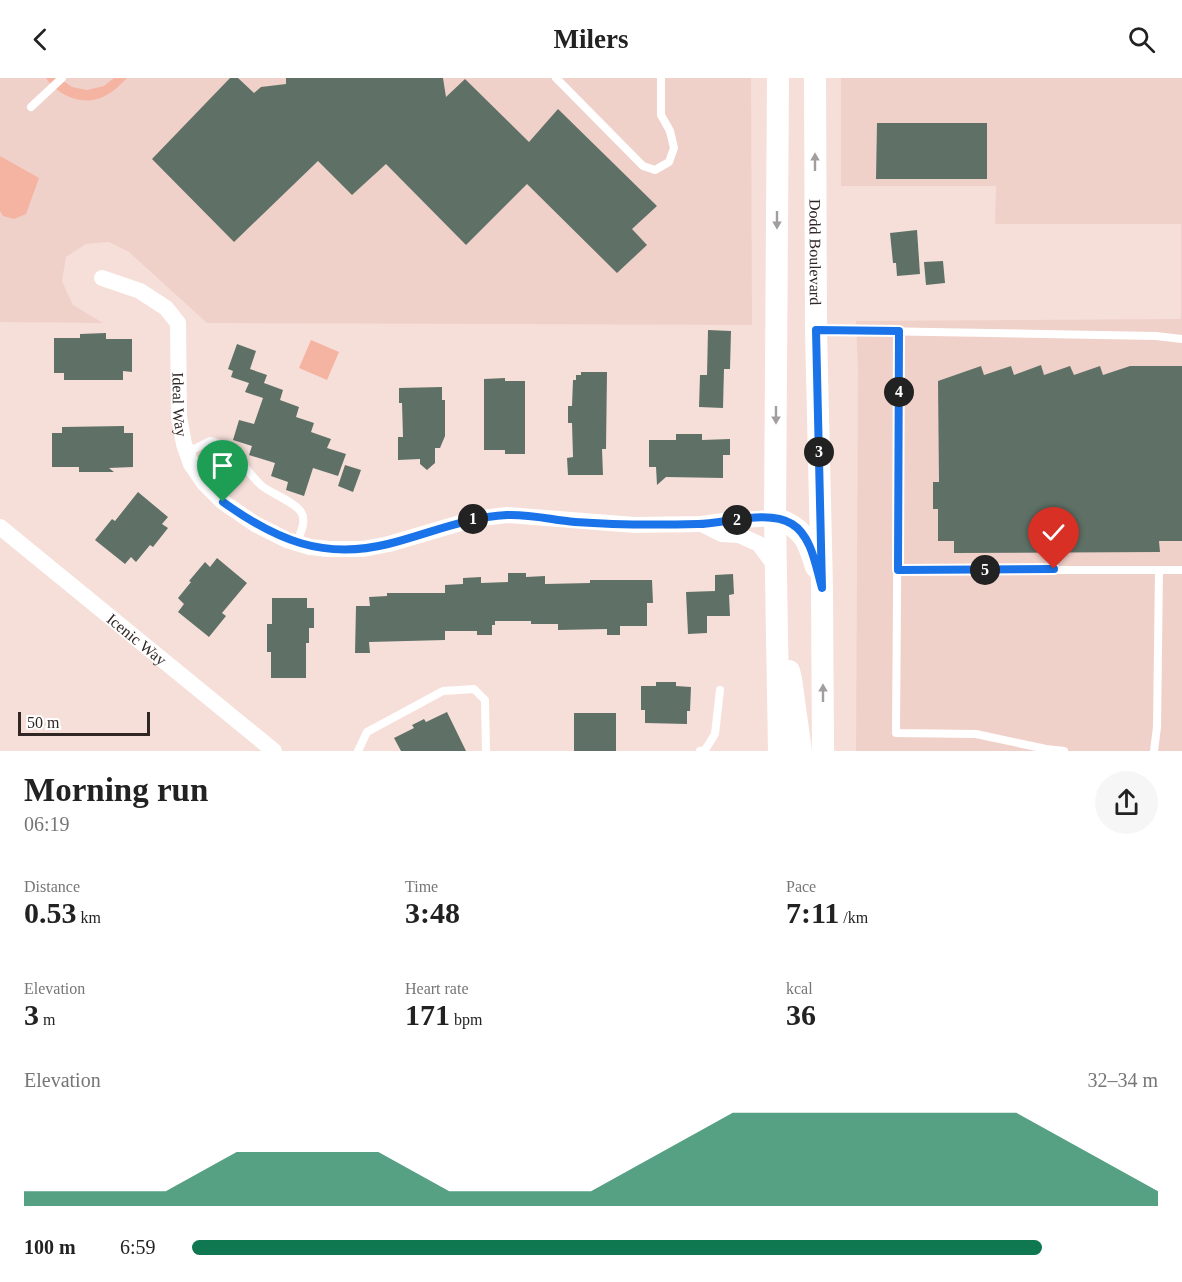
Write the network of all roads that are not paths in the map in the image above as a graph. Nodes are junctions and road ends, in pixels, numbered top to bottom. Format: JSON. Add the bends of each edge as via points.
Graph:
{"nodes":[{"id":1,"x":62,"y":78,"type":"edge"},
{"id":2,"x":555,"y":78,"type":"edge"},
{"id":3,"x":661,"y":78,"type":"edge"},
{"id":4,"x":778,"y":78,"type":"edge"},
{"id":5,"x":815,"y":78,"type":"edge"},
{"id":6,"x":31,"y":107,"type":"dead end"},
{"id":7,"x":102,"y":278,"type":"dead end"},
{"id":8,"x":816,"y":330,"type":"junction"},
{"id":9,"x":899,"y":331,"type":"junction"},
{"id":10,"x":1182,"y":339,"type":"edge"},
{"id":11,"x":186,"y":453,"type":"junction"},
{"id":12,"x":776,"y":518,"type":"junction"},
{"id":13,"x":702,"y":524,"type":"junction"},
{"id":14,"x":0,"y":527,"type":"edge"},
{"id":15,"x":297,"y":543,"type":"junction"},
{"id":16,"x":776,"y":567,"type":"junction"},
{"id":17,"x":898,"y":570,"type":"junction"},
{"id":18,"x":1159,"y":570,"type":"junction"},
{"id":19,"x":1182,"y":570,"type":"edge"},
{"id":20,"x":822,"y":588,"type":"junction"},
{"id":21,"x":777,"y":632,"type":"junction"},
{"id":22,"x":720,"y":690,"type":"dead end"},
{"id":23,"x":712,"y":748,"type":"edge"},
{"id":24,"x":274,"y":751,"type":"edge"},
{"id":25,"x":358,"y":751,"type":"edge"},
{"id":26,"x":486,"y":751,"type":"edge"},
{"id":27,"x":700,"y":751,"type":"edge"},
{"id":28,"x":779,"y":751,"type":"edge"},
{"id":29,"x":801,"y":751,"type":"edge"},
{"id":30,"x":823,"y":751,"type":"edge"},
{"id":31,"x":1064,"y":751,"type":"edge"},
{"id":32,"x":1154,"y":751,"type":"edge"}],
"edges":[{"from":1,"to":6,"type":"lane"},
{"from":2,"to":3,"type":"lane","via":[[643,166],[655,170],[669,162],[674,148],[661,115]]},
{"from":4,"to":12,"type":"main road","one_way":true},
{"from":8,"to":5,"type":"main road","name":"Dodd Boulevard","one_way":true},
{"from":7,"to":11,"type":"street","name":"Ideal Way","via":[[140,291],[166,308],[178,323],[179,417]]},
{"from":8,"to":9,"type":"lane"},
{"from":8,"to":20,"type":"main road","name":"Dodd Boulevard"},
{"from":9,"to":10,"type":"lane"},
{"from":9,"to":17,"type":"lane"},
{"from":11,"to":15,"type":"street","name":"Ideal Way","via":[[196,473],[223,502],[255,524]]},
{"from":11,"to":15,"type":"lane","via":[[210,441],[227,447],[261,485],[299,508],[303,526]]},
{"from":12,"to":13,"type":"street","name":"Ideal Way"},
{"from":12,"to":16,"type":"main road"},
{"from":12,"to":20,"type":"main road","via":[[792,524],[802,534]]},
{"from":13,"to":15,"type":"street","name":"Ideal Way","via":[[618,524],[507,515],[468,520],[363,549],[329,549]]},
{"from":13,"to":16,"type":"street","name":"Ideal Way","via":[[759,544]]},
{"from":14,"to":24,"type":"street","name":"Icenic Way"},
{"from":16,"to":21,"type":"main road"},
{"from":17,"to":18,"type":"lane"},
{"from":17,"to":31,"type":"lane","via":[[896,733],[976,734]]},
{"from":18,"to":19,"type":"lane"},
{"from":18,"to":32,"type":"lane"},
{"from":30,"to":20,"type":"main road","name":"Dodd Boulevard","one_way":true},
{"from":21,"to":28,"type":"main road"},
{"from":21,"to":29,"type":"main road","via":[[792,679]]},
{"from":22,"to":23,"type":"lane"},
{"from":23,"to":27,"type":"lane"},
{"from":25,"to":26,"type":"lane","via":[[367,732],[443,691],[474,689],[485,700]]}]}
